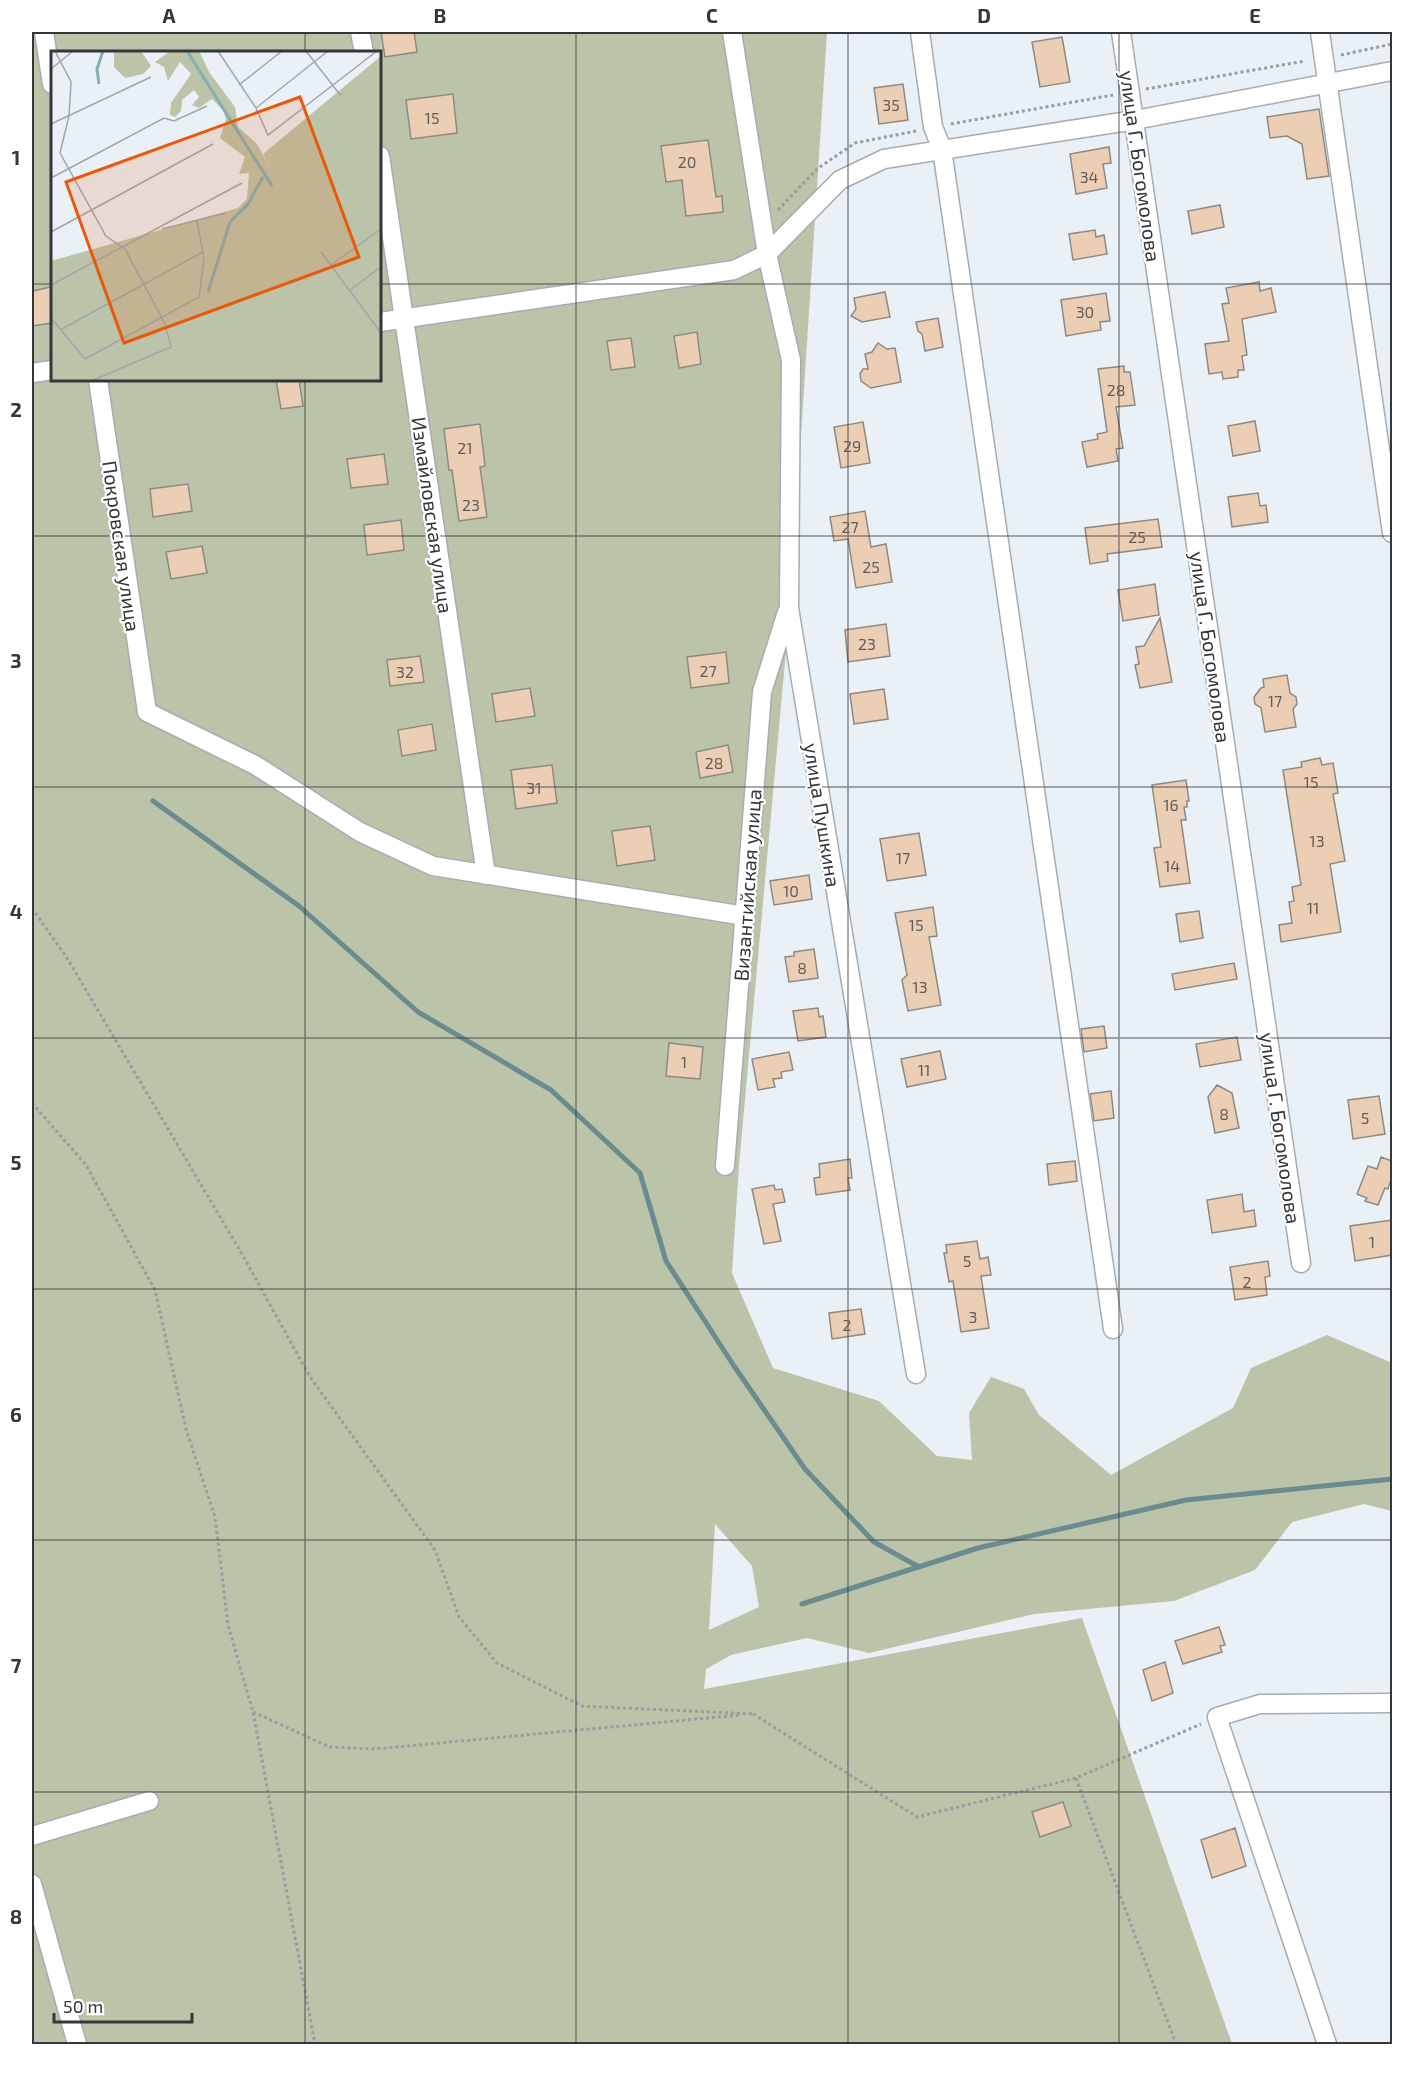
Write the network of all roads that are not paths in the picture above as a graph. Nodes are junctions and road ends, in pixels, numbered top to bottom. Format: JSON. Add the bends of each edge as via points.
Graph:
{"nodes":[{"id":1,"x":44,"y":32,"type":"edge"},
{"id":2,"x":360,"y":32,"type":"edge"},
{"id":3,"x":732,"y":32,"type":"edge"},
{"id":4,"x":920,"y":32,"type":"edge"},
{"id":5,"x":1121,"y":32,"type":"edge"},
{"id":6,"x":1320,"y":32,"type":"edge"},
{"id":7,"x":364,"y":51,"type":"edge"},
{"id":8,"x":1392,"y":72,"type":"edge"},
{"id":9,"x":51,"y":78,"type":"edge"},
{"id":10,"x":1328,"y":84,"type":"junction"},
{"id":11,"x":1135,"y":120,"type":"junction"},
{"id":12,"x":942,"y":149,"type":"junction"},
{"id":13,"x":381,"y":163,"type":"edge"},
{"id":14,"x":766,"y":254,"type":"junction"},
{"id":15,"x":404,"y":318,"type":"junction"},
{"id":16,"x":381,"y":322,"type":"edge"},
{"id":17,"x":51,"y":370,"type":"edge"},
{"id":18,"x":32,"y":373,"type":"edge"},
{"id":19,"x":98,"y":381,"type":"edge"},
{"id":20,"x":1392,"y":533,"type":"edge"},
{"id":21,"x":789,"y":608,"type":"junction"},
{"id":22,"x":486,"y":875,"type":"junction"},
{"id":23,"x":745,"y":916,"type":"junction"},
{"id":24,"x":725,"y":1166,"type":"dead end"},
{"id":25,"x":1301,"y":1263,"type":"dead end"},
{"id":26,"x":1113,"y":1329,"type":"dead end"},
{"id":27,"x":916,"y":1374,"type":"dead end"},
{"id":28,"x":1392,"y":1703,"type":"edge"},
{"id":29,"x":148,"y":1801,"type":"dead end"},
{"id":30,"x":32,"y":1836,"type":"edge"},
{"id":31,"x":32,"y":1884,"type":"edge"},
{"id":32,"x":77,"y":2044,"type":"edge"},
{"id":33,"x":1327,"y":2044,"type":"edge"}],
"edges":[{"from":1,"to":9,"type":"street"},
{"from":2,"to":7,"type":"street"},
{"from":3,"to":14,"type":"street","name":"улица Пушкина"},
{"from":4,"to":12,"type":"street","via":[[933,127]]},
{"from":5,"to":11,"type":"street","name":"улица Г. Богомолова"},
{"from":6,"to":10,"type":"street"},
{"from":8,"to":10,"type":"street"},
{"from":10,"to":11,"type":"street"},
{"from":10,"to":20,"type":"street"},
{"from":11,"to":12,"type":"street"},
{"from":11,"to":25,"type":"street","name":"улица Г. Богомолова"},
{"from":12,"to":14,"type":"street","via":[[884,159],[840,180]]},
{"from":12,"to":26,"type":"street"},
{"from":13,"to":15,"type":"street","name":"Измайловская улица"},
{"from":14,"to":15,"type":"street","via":[[734,270]]},
{"from":14,"to":21,"type":"street","name":"улица Пушкина","via":[[791,360]]},
{"from":15,"to":16,"type":"street"},
{"from":15,"to":22,"type":"street","name":"Измайловская улица"},
{"from":17,"to":18,"type":"street"},
{"from":19,"to":22,"type":"street","name":"Покровская улица","via":[[147,712],[255,765],[360,832],[434,866]]},
{"from":21,"to":23,"type":"street","name":"Византийская улица","via":[[762,692]]},
{"from":21,"to":27,"type":"street","name":"улица Пушкина"},
{"from":22,"to":23,"type":"street"},
{"from":23,"to":24,"type":"street","name":"Византийская улица"},
{"from":28,"to":33,"type":"street","via":[[1260,1704],[1217,1717]]},
{"from":29,"to":30,"type":"street"},
{"from":31,"to":32,"type":"street"}]}
